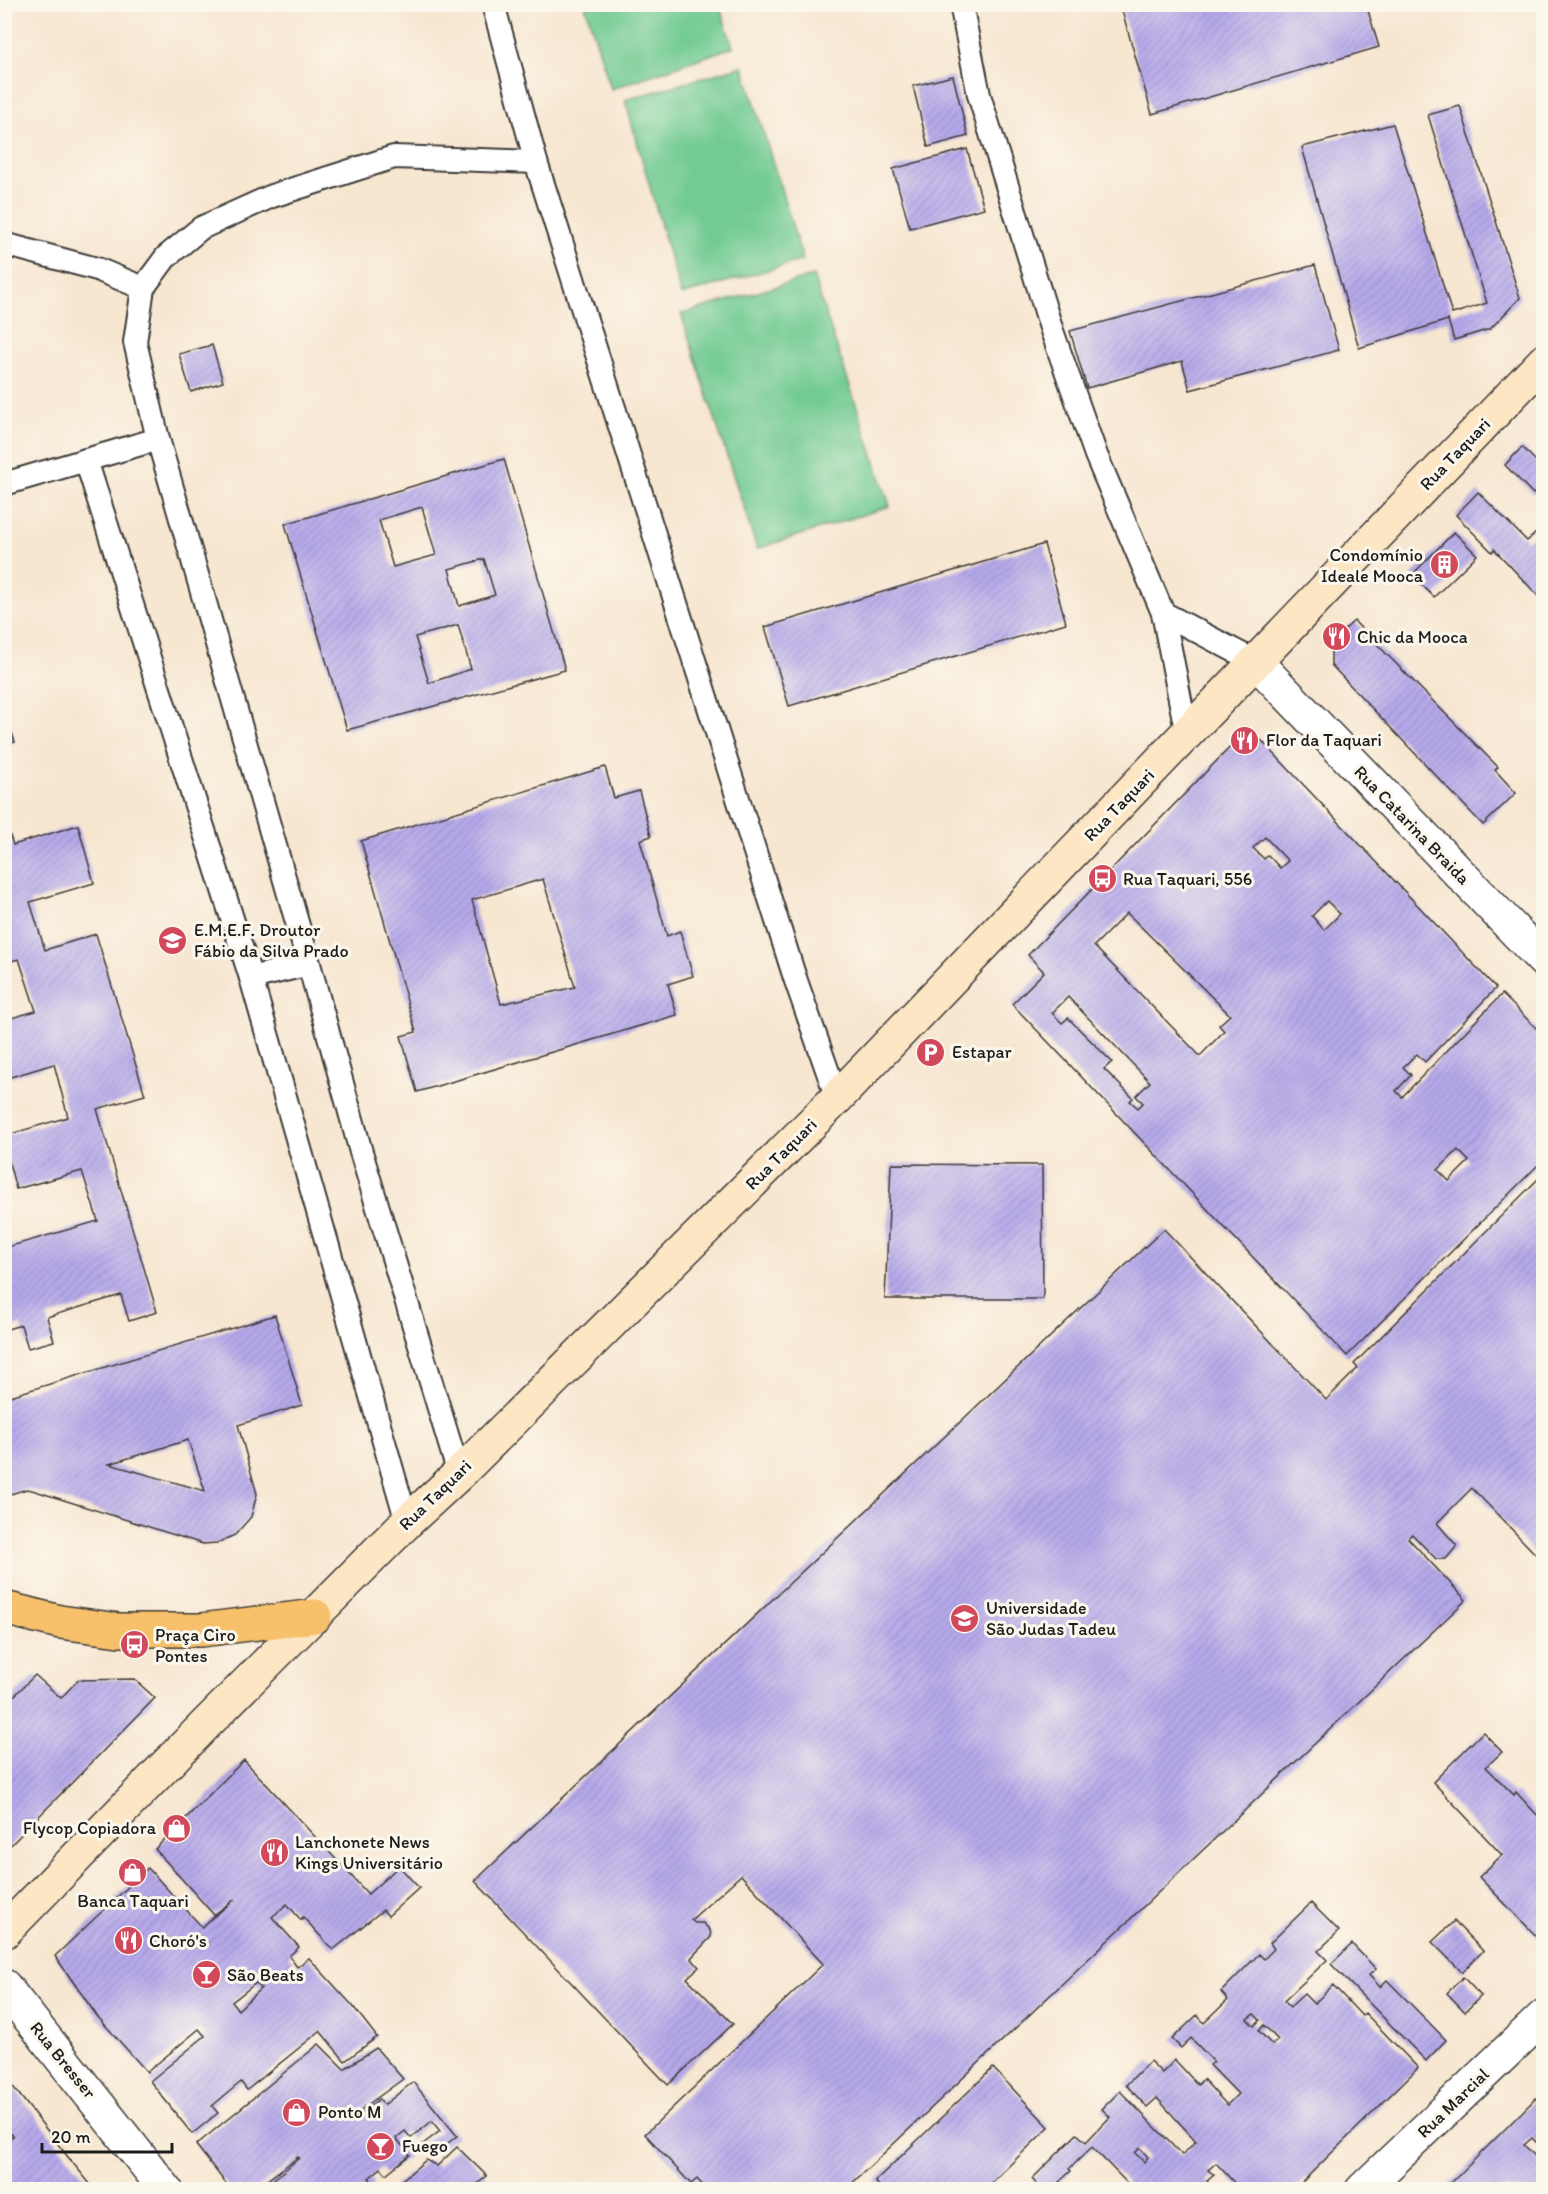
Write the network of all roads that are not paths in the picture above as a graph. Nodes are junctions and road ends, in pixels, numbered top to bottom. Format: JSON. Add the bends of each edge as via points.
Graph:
{"nodes":[{"id":1,"x":493,"y":4,"type":"edge"},
{"id":2,"x":961,"y":4,"type":"edge"},
{"id":3,"x":536,"y":162,"type":"junction"},
{"id":4,"x":4,"y":244,"type":"edge"},
{"id":5,"x":143,"y":288,"type":"junction"},
{"id":6,"x":1544,"y":362,"type":"edge"},
{"id":7,"x":158,"y":440,"type":"junction"},
{"id":8,"x":86,"y":460,"type":"junction"},
{"id":9,"x":4,"y":484,"type":"edge"},
{"id":10,"x":1163,"y":613,"type":"junction"},
{"id":11,"x":1256,"y":662,"type":"junction"},
{"id":12,"x":1187,"y":735,"type":"junction"},
{"id":13,"x":1544,"y":961,"type":"edge"},
{"id":14,"x":309,"y":964,"type":"junction"},
{"id":15,"x":250,"y":978,"type":"junction"},
{"id":16,"x":837,"y":1098,"type":"junction"},
{"id":17,"x":459,"y":1474,"type":"junction"},
{"id":18,"x":407,"y":1522,"type":"junction"},
{"id":19,"x":4,"y":1608,"type":"edge"},
{"id":20,"x":315,"y":1616,"type":"junction"},
{"id":21,"x":4,"y":1932,"type":"edge"},
{"id":22,"x":4,"y":1986,"type":"edge"},
{"id":23,"x":1544,"y":2016,"type":"edge"},
{"id":24,"x":166,"y":2190,"type":"edge"},
{"id":25,"x":1362,"y":2190,"type":"edge"}],
"edges":[{"from":1,"to":3,"type":"lane"},
{"from":2,"to":10,"type":"lane","via":[[979,95],[1052,331],[1100,466]]},
{"from":3,"to":5,"type":"lane","via":[[394,157],[272,196],[201,228],[166,257]]},
{"from":3,"to":16,"type":"lane","via":[[795,978]]},
{"from":4,"to":5,"type":"lane","via":[[96,269]]},
{"from":5,"to":7,"type":"lane","via":[[135,342]]},
{"from":6,"to":11,"type":"main road","name":"Rua Taquari"},
{"from":7,"to":8,"type":"lane"},
{"from":7,"to":14,"type":"lane"},
{"from":8,"to":9,"type":"lane"},
{"from":8,"to":15,"type":"lane"},
{"from":10,"to":11,"type":"lane"},
{"from":10,"to":12,"type":"lane"},
{"from":11,"to":12,"type":"main road","name":"Rua Taquari"},
{"from":11,"to":13,"type":"street","name":"Rua Catarina Braida"},
{"from":12,"to":16,"type":"main road","name":"Rua Taquari"},
{"from":14,"to":15,"type":"lane"},
{"from":14,"to":17,"type":"lane","via":[[361,1152]]},
{"from":15,"to":18,"type":"lane"},
{"from":16,"to":17,"type":"main road","name":"Rua Taquari"},
{"from":17,"to":18,"type":"main road","name":"Rua Taquari"},
{"from":18,"to":20,"type":"main road","name":"Rua Taquari"},
{"from":19,"to":20,"type":"main road","via":[[60,1622],[118,1630],[201,1629]]},
{"from":20,"to":21,"type":"main road","name":"Rua Taquari"},
{"from":22,"to":24,"type":"street","name":"Rua Bresser"},
{"from":23,"to":25,"type":"street","name":"Rua Marcial"}]}
